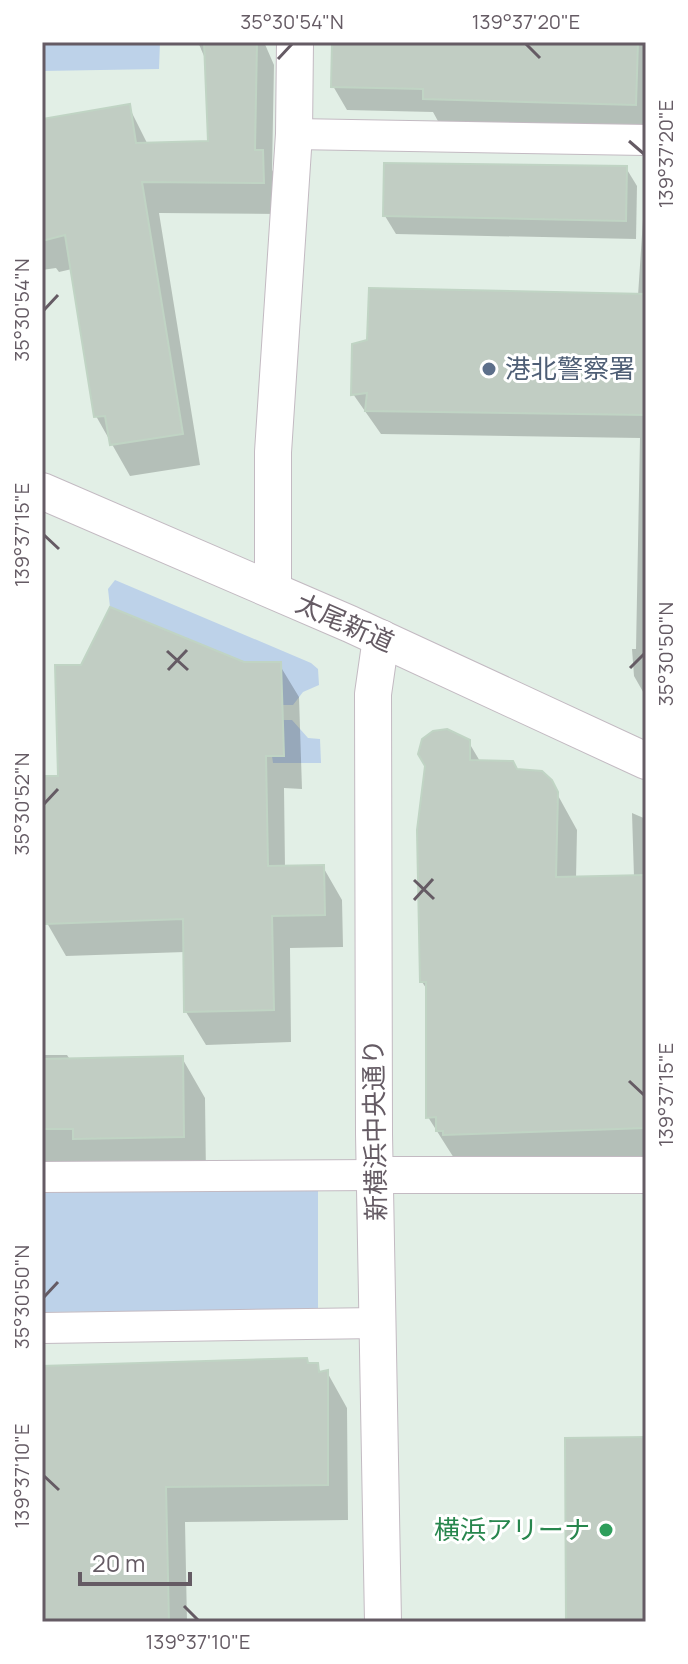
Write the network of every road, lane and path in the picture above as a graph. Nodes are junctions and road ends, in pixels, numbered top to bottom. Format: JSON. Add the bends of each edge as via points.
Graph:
{"nodes":[{"id":1,"x":295,"y":42,"type":"edge"},
{"id":2,"x":294,"y":134,"type":"junction"},
{"id":3,"x":646,"y":140,"type":"edge"},
{"id":4,"x":42,"y":491,"type":"edge"},
{"id":5,"x":273,"y":590,"type":"junction"},
{"id":6,"x":381,"y":638,"type":"junction"},
{"id":7,"x":646,"y":761,"type":"edge"},
{"id":8,"x":375,"y":1175,"type":"junction"},
{"id":9,"x":646,"y":1175,"type":"edge"},
{"id":10,"x":42,"y":1177,"type":"edge"},
{"id":11,"x":378,"y":1323,"type":"junction"},
{"id":12,"x":42,"y":1328,"type":"edge"},
{"id":13,"x":383,"y":1622,"type":"edge"}],
"edges":[{"from":1,"to":2,"type":"street"},
{"from":2,"to":3,"type":"street"},
{"from":2,"to":5,"type":"street","via":[[273,452]]},
{"from":4,"to":5,"type":"street","name":"太尾新道"},
{"from":5,"to":6,"type":"street","name":"太尾新道"},
{"from":6,"to":7,"type":"street","name":"太尾新道"},
{"from":6,"to":8,"type":"street","name":"新横浜中央通り","via":[[373,694]]},
{"from":8,"to":9,"type":"street"},
{"from":8,"to":10,"type":"street"},
{"from":8,"to":11,"type":"street","name":"新横浜中央通り"},
{"from":11,"to":12,"type":"street"},
{"from":11,"to":13,"type":"street","name":"新横浜中央通り"}]}
